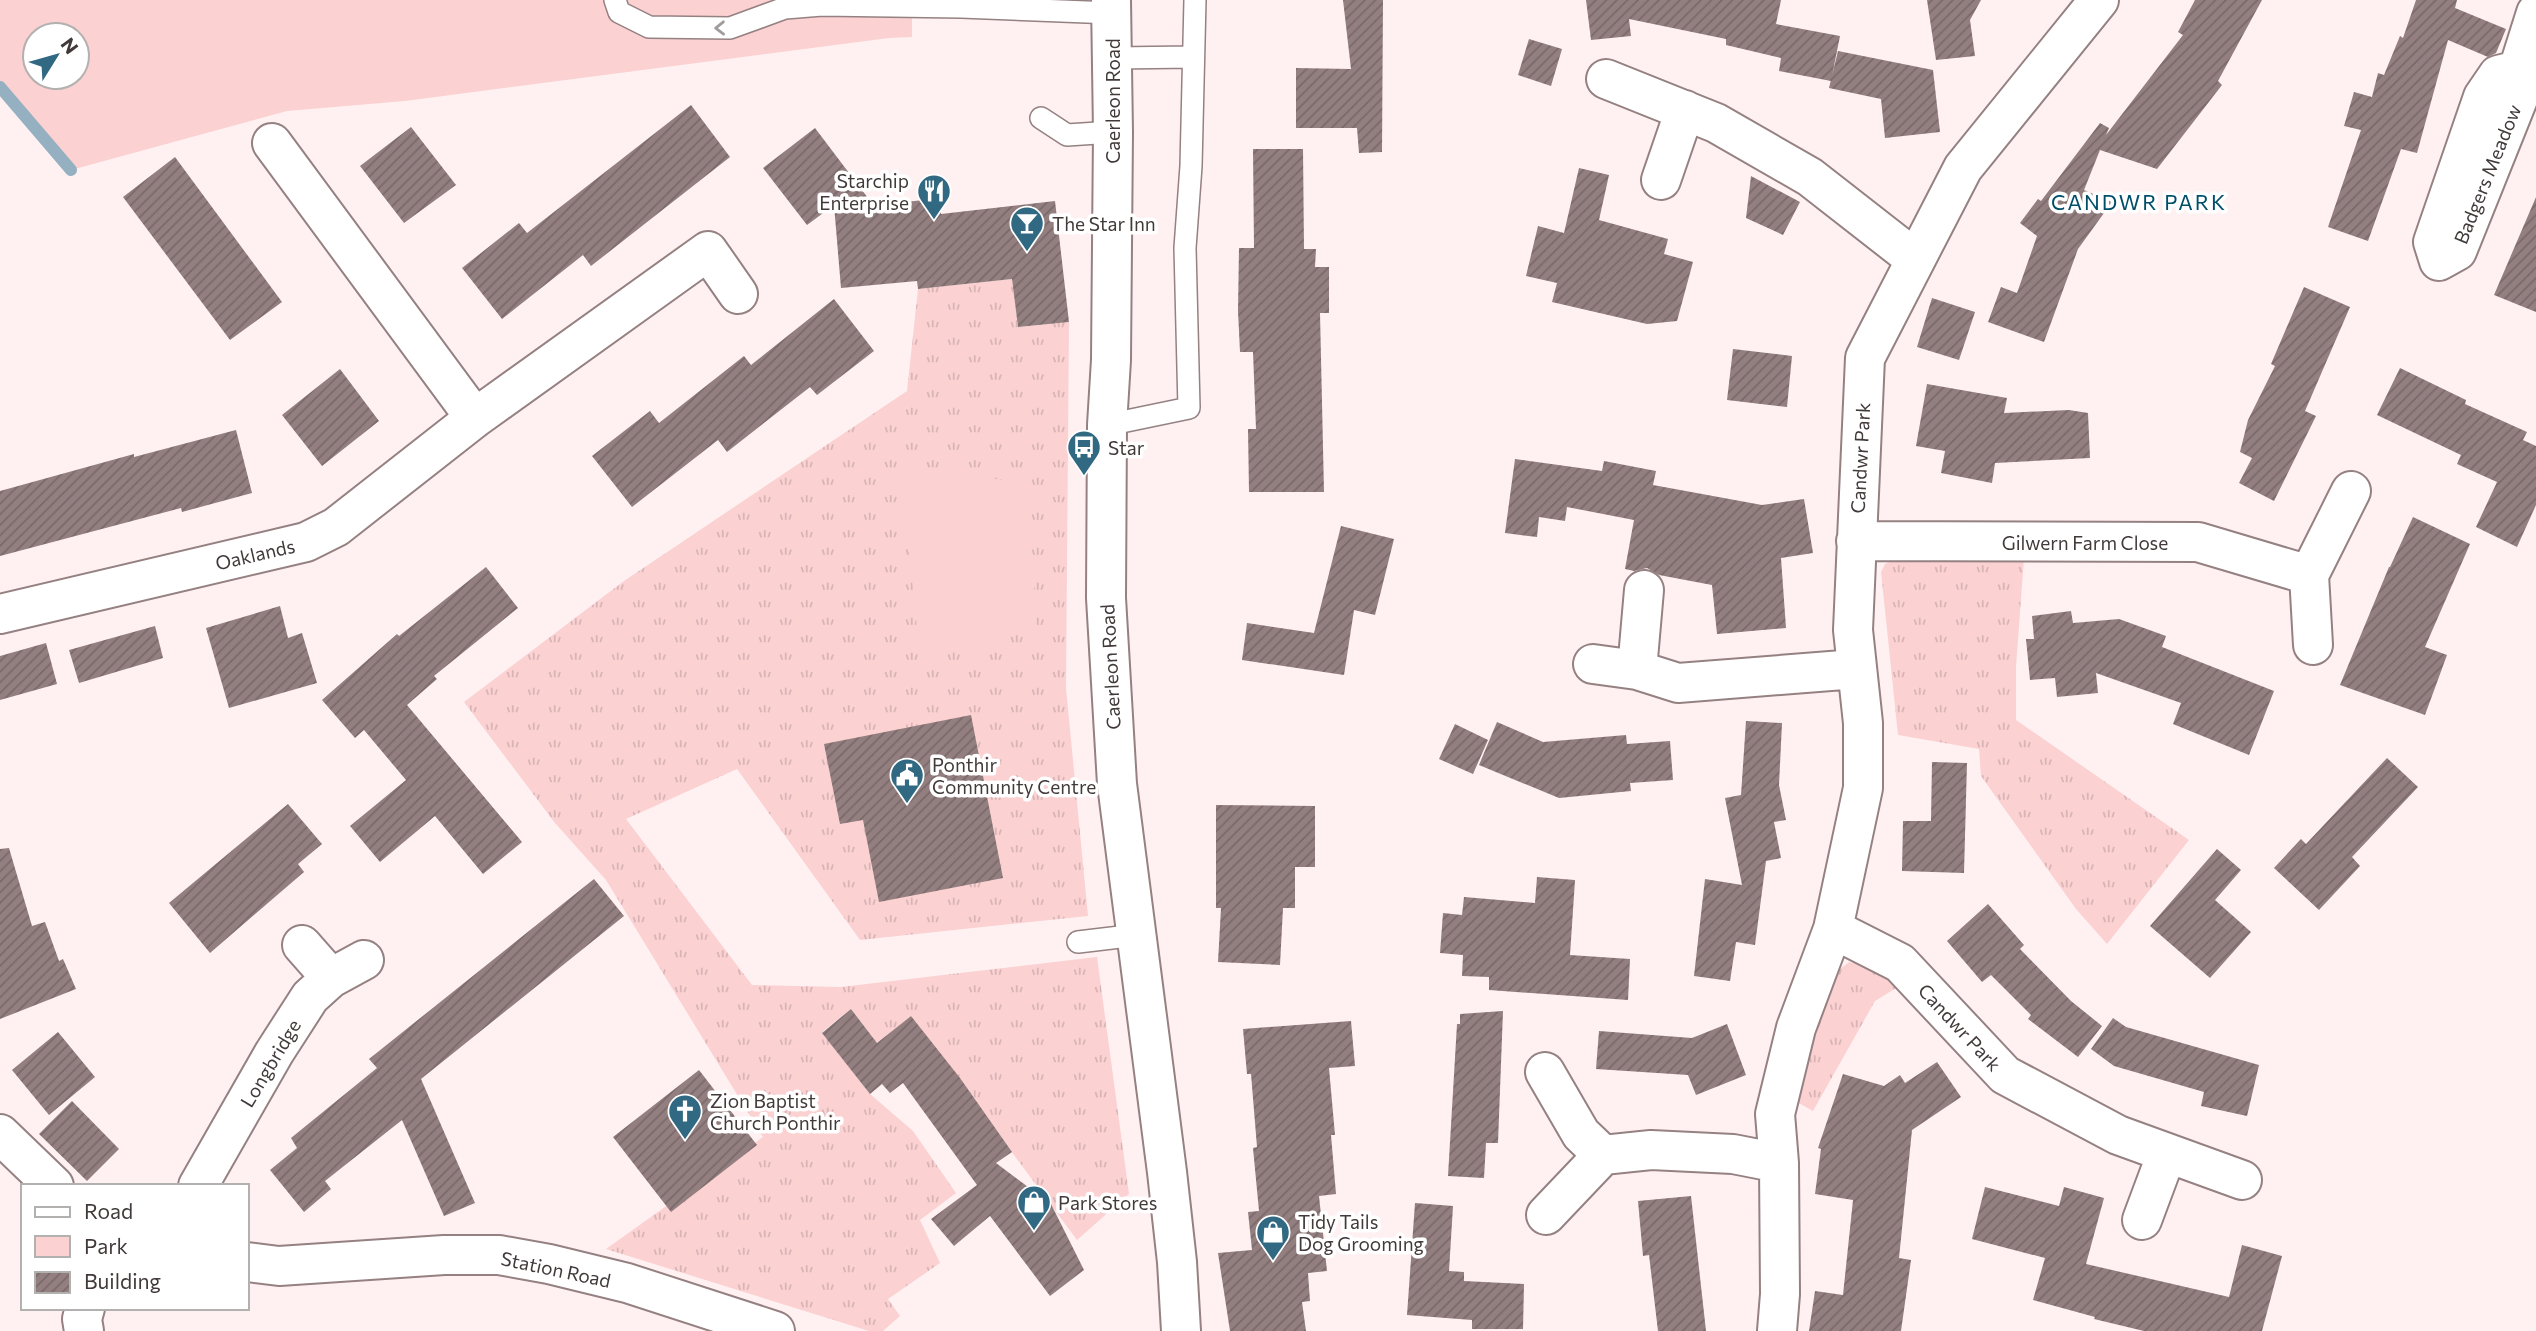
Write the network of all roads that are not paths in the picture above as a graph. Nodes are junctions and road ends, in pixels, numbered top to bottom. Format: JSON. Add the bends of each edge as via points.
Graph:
{"nodes":[{"id":1,"x":615,"y":0,"type":"edge"},
{"id":2,"x":1195,"y":0,"type":"edge"},
{"id":3,"x":2099,"y":0,"type":"edge"},
{"id":4,"x":782,"y":4,"type":"edge"},
{"id":5,"x":1111,"y":7,"type":"edge"},
{"id":6,"x":2536,"y":13,"type":"edge"},
{"id":7,"x":1193,"y":57,"type":"junction"},
{"id":8,"x":1113,"y":58,"type":"junction"},
{"id":9,"x":2518,"y":69,"type":"dead end"},
{"id":10,"x":1606,"y":79,"type":"dead end"},
{"id":11,"x":1685,"y":110,"type":"junction"},
{"id":12,"x":1041,"y":118,"type":"dead end"},
{"id":13,"x":1113,"y":132,"type":"junction"},
{"id":14,"x":272,"y":143,"type":"dead end"},
{"id":15,"x":1661,"y":180,"type":"dead end"},
{"id":16,"x":1915,"y":259,"type":"junction"},
{"id":17,"x":738,"y":294,"type":"dead end"},
{"id":18,"x":475,"y":418,"type":"junction"},
{"id":19,"x":1107,"y":425,"type":"junction"},
{"id":20,"x":2351,"y":491,"type":"dead end"},
{"id":21,"x":1856,"y":541,"type":"junction"},
{"id":22,"x":2309,"y":575,"type":"junction"},
{"id":23,"x":1644,"y":590,"type":"dead end"},
{"id":24,"x":0,"y":614,"type":"edge"},
{"id":25,"x":2313,"y":645,"type":"dead end"},
{"id":26,"x":1593,"y":664,"type":"dead end"},
{"id":27,"x":1856,"y":669,"type":"junction"},
{"id":28,"x":1637,"y":670,"type":"junction"},
{"id":29,"x":1833,"y":929,"type":"junction"},
{"id":30,"x":1137,"y":935,"type":"junction"},
{"id":31,"x":1078,"y":942,"type":"dead end"},
{"id":32,"x":302,"y":946,"type":"dead end"},
{"id":33,"x":364,"y":960,"type":"dead end"},
{"id":34,"x":331,"y":978,"type":"junction"},
{"id":35,"x":1545,"y":1072,"type":"dead end"},
{"id":36,"x":0,"y":1134,"type":"edge"},
{"id":37,"x":2167,"y":1153,"type":"junction"},
{"id":38,"x":1603,"y":1155,"type":"junction"},
{"id":39,"x":1779,"y":1163,"type":"junction"},
{"id":40,"x":2242,"y":1180,"type":"dead end"},
{"id":41,"x":52,"y":1184,"type":"edge"},
{"id":42,"x":199,"y":1184,"type":"edge"},
{"id":43,"x":1546,"y":1215,"type":"dead end"},
{"id":44,"x":2142,"y":1220,"type":"dead end"},
{"id":45,"x":248,"y":1262,"type":"edge"},
{"id":46,"x":84,"y":1310,"type":"edge"},
{"id":47,"x":84,"y":1331,"type":"edge"},
{"id":48,"x":775,"y":1331,"type":"edge"},
{"id":49,"x":1181,"y":1331,"type":"edge"},
{"id":50,"x":1777,"y":1331,"type":"edge"}],
"edges":[{"from":4,"to":1,"type":"lane","one_way":true,"via":[[730,28],[649,27],[619,12]]},
{"from":2,"to":7,"type":"lane"},
{"from":3,"to":16,"type":"street","name":"Candwr Park","via":[[1963,168]]},
{"from":4,"to":5,"type":"lane"},
{"from":5,"to":8,"type":"street","name":"Caerleon Road"},
{"from":6,"to":9,"type":"street"},
{"from":7,"to":8,"type":"lane"},
{"from":7,"to":19,"type":"lane","via":[[1185,248],[1189,408]]},
{"from":8,"to":13,"type":"street","name":"Caerleon Road"},
{"from":10,"to":11,"type":"street"},
{"from":11,"to":15,"type":"street"},
{"from":11,"to":16,"type":"street","via":[[1810,177]]},
{"from":12,"to":13,"type":"lane","via":[[1066,135]]},
{"from":13,"to":19,"type":"street","name":"Caerleon Road"},
{"from":14,"to":18,"type":"street"},
{"from":16,"to":21,"type":"street","name":"Candwr Park","via":[[1865,358]]},
{"from":17,"to":18,"type":"street","name":"Oaklands","via":[[708,251]]},
{"from":18,"to":24,"type":"street","name":"Oaklands","via":[[335,527],[306,542]]},
{"from":19,"to":30,"type":"street","name":"Caerleon Road","via":[[1106,598],[1115,757]]},
{"from":20,"to":22,"type":"street"},
{"from":21,"to":22,"type":"street","name":"Gilwern Farm Close","via":[[2198,542]]},
{"from":21,"to":27,"type":"street","name":"Candwr Park"},
{"from":22,"to":25,"type":"street"},
{"from":23,"to":28,"type":"street"},
{"from":26,"to":28,"type":"street"},
{"from":27,"to":28,"type":"street","via":[[1678,682]]},
{"from":27,"to":29,"type":"street","name":"Candwr Park","via":[[1863,723],[1863,788]]},
{"from":29,"to":37,"type":"street","name":"Candwr Park","via":[[1900,963],[2004,1075],[2118,1135]]},
{"from":29,"to":39,"type":"street","name":"Candwr Park","via":[[1796,1028],[1775,1114]]},
{"from":30,"to":31,"type":"lane"},
{"from":30,"to":49,"type":"street","name":"Caerleon Road","via":[[1167,1172]]},
{"from":32,"to":34,"type":"street"},
{"from":33,"to":34,"type":"street","name":"Longbridge"},
{"from":34,"to":42,"type":"street","name":"Longbridge","via":[[310,997],[274,1053]]},
{"from":35,"to":38,"type":"street","via":[[1581,1134]]},
{"from":36,"to":41,"type":"street"},
{"from":37,"to":40,"type":"street","name":"Candwr Park"},
{"from":37,"to":44,"type":"street"},
{"from":38,"to":39,"type":"street","via":[[1651,1150],[1733,1154]]},
{"from":38,"to":43,"type":"street"},
{"from":39,"to":50,"type":"street","name":"Candwr Park"},
{"from":45,"to":48,"type":"street","name":"Station Road","via":[[279,1266],[499,1255],[627,1283]]},
{"from":46,"to":47,"type":"street"}]}
